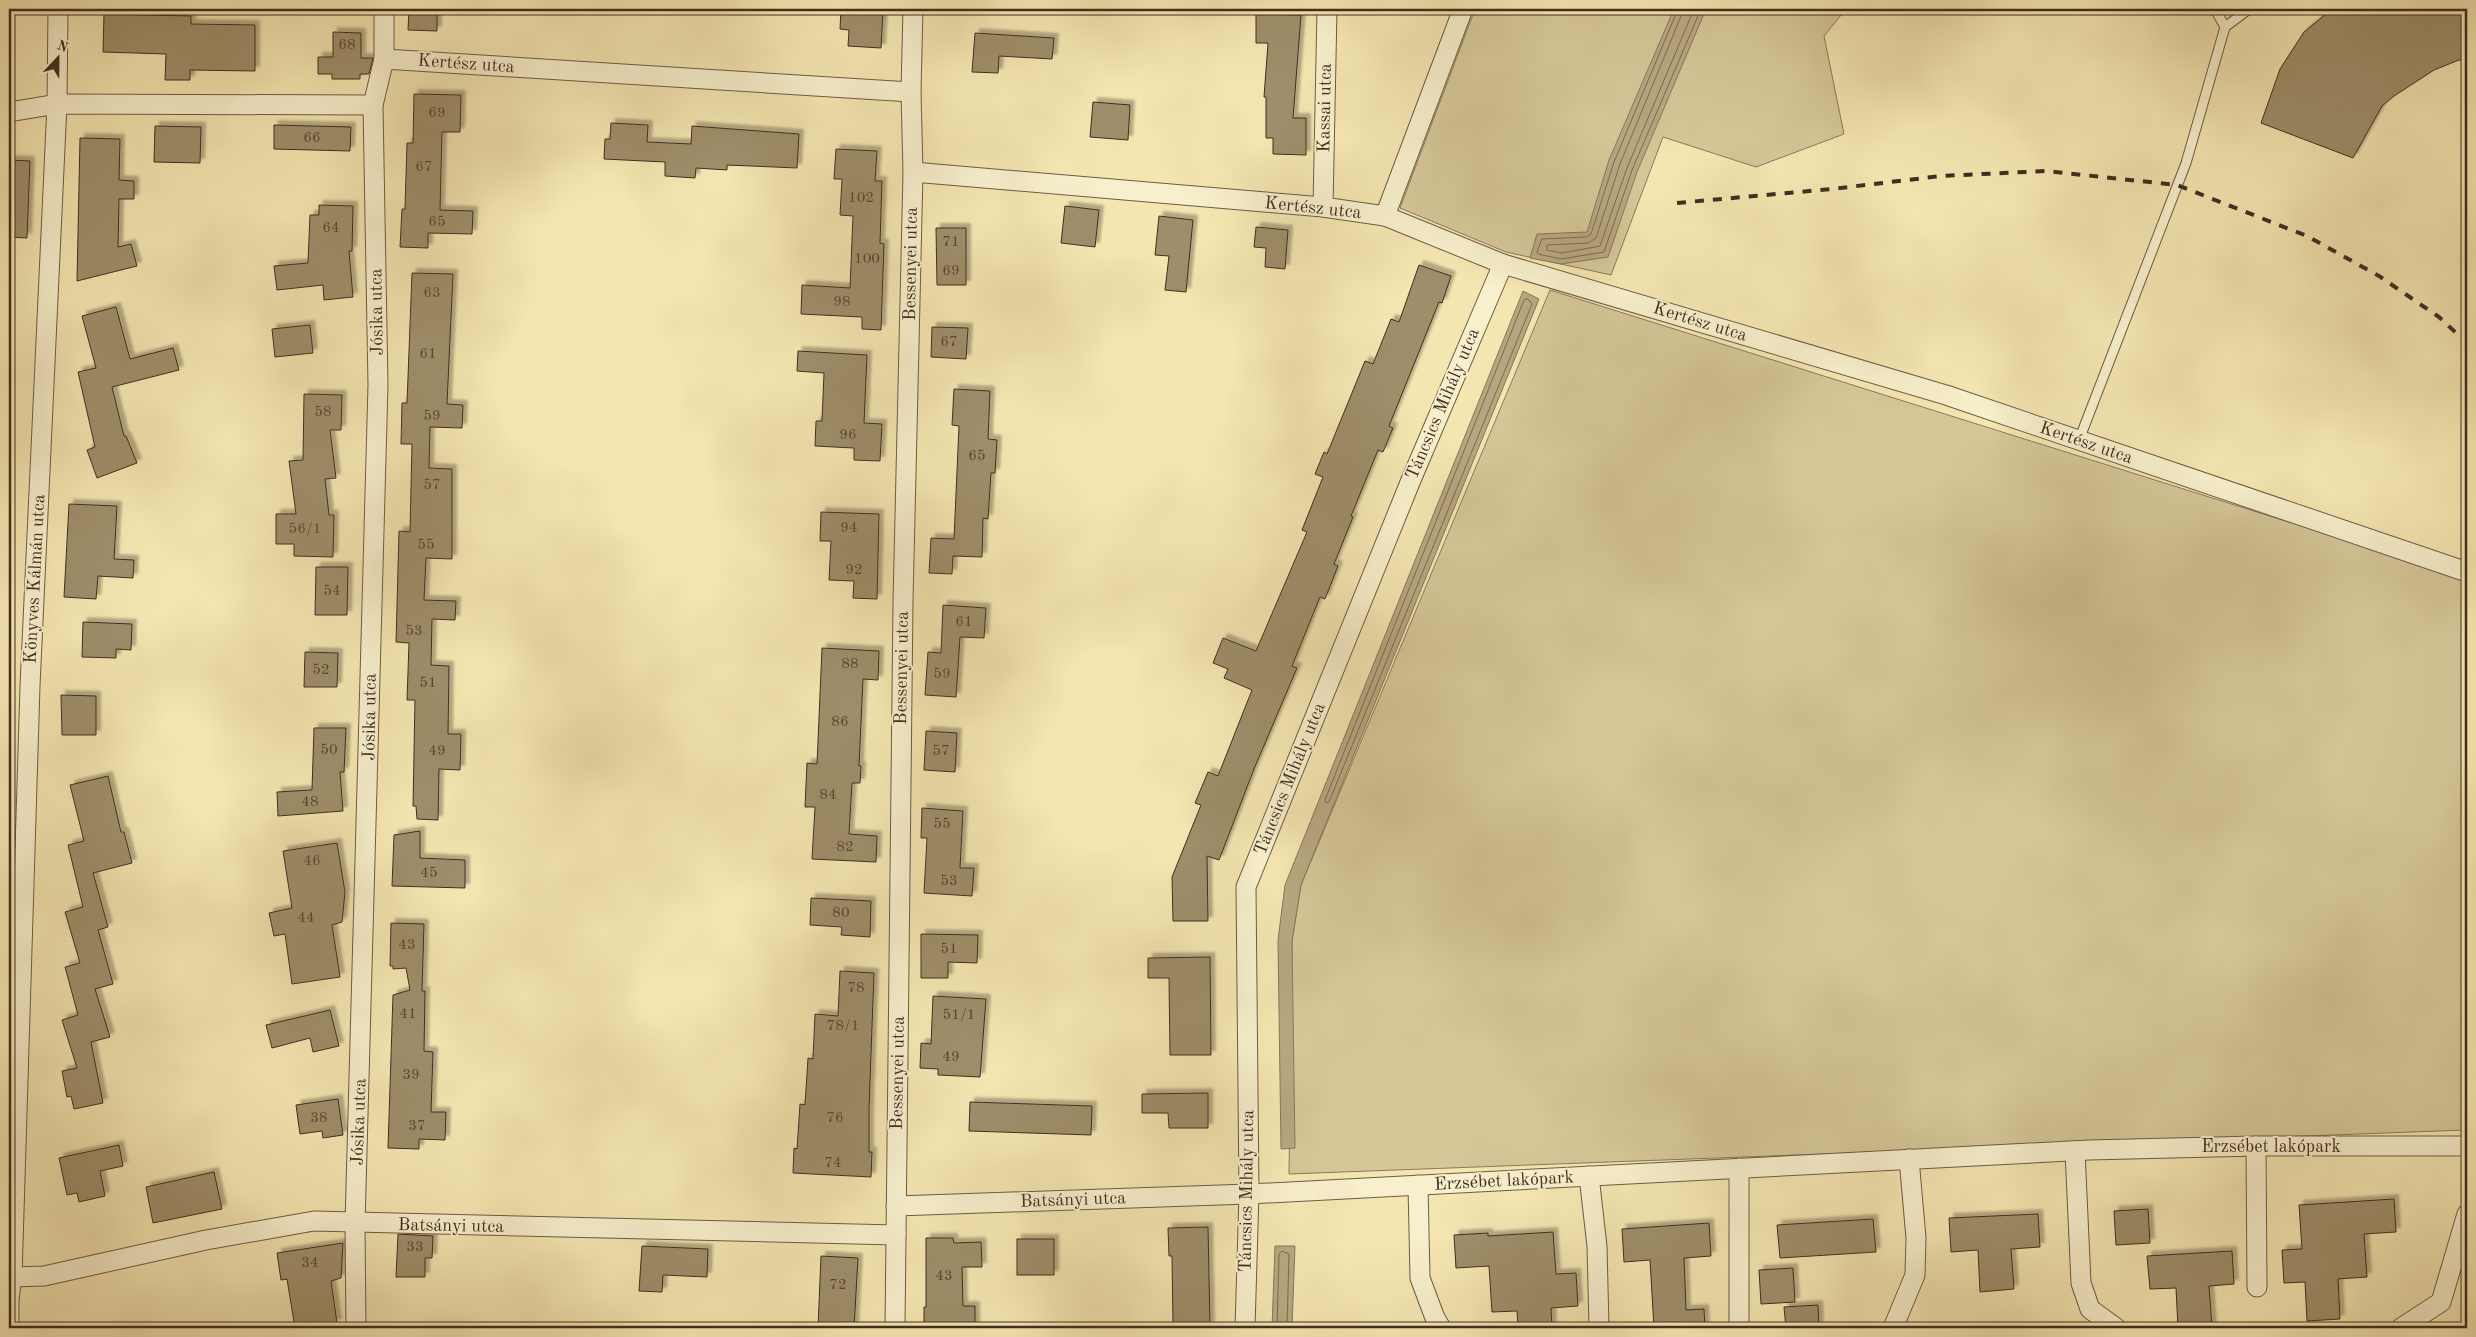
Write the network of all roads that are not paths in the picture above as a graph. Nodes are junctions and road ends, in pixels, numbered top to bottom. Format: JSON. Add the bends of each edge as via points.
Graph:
{"nodes":[{"id":1,"x":58,"y":9,"type":"edge"},
{"id":2,"x":384,"y":9,"type":"edge"},
{"id":3,"x":913,"y":9,"type":"edge"},
{"id":4,"x":1327,"y":9,"type":"edge"},
{"id":5,"x":1463,"y":9,"type":"edge"},
{"id":6,"x":2216,"y":9,"type":"edge"},
{"id":7,"x":2249,"y":9,"type":"edge"},
{"id":8,"x":2225,"y":27,"type":"junction"},
{"id":9,"x":384,"y":59,"type":"junction"},
{"id":10,"x":911,"y":92,"type":"junction"},
{"id":11,"x":57,"y":104,"type":"junction"},
{"id":12,"x":373,"y":105,"type":"junction"},
{"id":13,"x":9,"y":112,"type":"edge"},
{"id":14,"x":913,"y":172,"type":"junction"},
{"id":15,"x":1323,"y":208,"type":"junction"},
{"id":16,"x":1385,"y":216,"type":"junction"},
{"id":17,"x":1503,"y":264,"type":"junction"},
{"id":18,"x":2079,"y":440,"type":"junction"},
{"id":19,"x":2467,"y":572,"type":"edge"},
{"id":20,"x":2256,"y":1146,"type":"junction"},
{"id":21,"x":2467,"y":1146,"type":"edge"},
{"id":22,"x":2075,"y":1151,"type":"junction"},
{"id":23,"x":1909,"y":1159,"type":"junction"},
{"id":24,"x":1739,"y":1168,"type":"junction"},
{"id":25,"x":1589,"y":1176,"type":"junction"},
{"id":26,"x":1418,"y":1185,"type":"junction"},
{"id":27,"x":1249,"y":1194,"type":"junction"},
{"id":28,"x":896,"y":1206,"type":"junction"},
{"id":29,"x":2467,"y":1214,"type":"edge"},
{"id":30,"x":356,"y":1224,"type":"junction"},
{"id":31,"x":896,"y":1235,"type":"junction"},
{"id":32,"x":12,"y":1276,"type":"junction"},
{"id":33,"x":2257,"y":1287,"type":"dead end"},
{"id":34,"x":9,"y":1300,"type":"edge"},
{"id":35,"x":9,"y":1328,"type":"edge"},
{"id":36,"x":356,"y":1328,"type":"edge"},
{"id":37,"x":895,"y":1328,"type":"edge"},
{"id":38,"x":1244,"y":1328,"type":"edge"},
{"id":39,"x":1441,"y":1328,"type":"edge"},
{"id":40,"x":1598,"y":1328,"type":"edge"},
{"id":41,"x":1739,"y":1328,"type":"edge"},
{"id":42,"x":1894,"y":1328,"type":"edge"},
{"id":43,"x":2116,"y":1328,"type":"edge"},
{"id":44,"x":2401,"y":1328,"type":"edge"}],
"edges":[{"from":1,"to":11,"type":"street","name":"Könyves Kálmán utca"},
{"from":2,"to":9,"type":"street"},
{"from":3,"to":10,"type":"street","name":"Bessenyei utca"},
{"from":4,"to":15,"type":"street","name":"Kassai utca"},
{"from":5,"to":16,"type":"street"},
{"from":6,"to":8,"type":"lane"},
{"from":7,"to":8,"type":"lane"},
{"from":8,"to":18,"type":"lane","via":[[2186,163]]},
{"from":9,"to":10,"type":"street","name":"Kertész utca"},
{"from":9,"to":12,"type":"street"},
{"from":10,"to":14,"type":"street","name":"Bessenyei utca"},
{"from":11,"to":12,"type":"street"},
{"from":11,"to":13,"type":"street"},
{"from":11,"to":32,"type":"street","name":"Könyves Kálmán utca","via":[[30,686]]},
{"from":12,"to":30,"type":"street","name":"Jósika utca","via":[[378,385]]},
{"from":14,"to":15,"type":"street","name":"Kertész utca"},
{"from":14,"to":28,"type":"street","name":"Bessenyei utca","via":[[902,602]]},
{"from":15,"to":16,"type":"street","name":"Kertész utca"},
{"from":16,"to":17,"type":"street","name":"Kertész utca"},
{"from":17,"to":18,"type":"street","name":"Kertész utca","via":[[1946,395]]},
{"from":17,"to":27,"type":"street","name":"Táncsics Mihály utca","via":[[1411,480],[1246,888]]},
{"from":18,"to":19,"type":"street","name":"Kertész utca"},
{"from":20,"to":21,"type":"street","name":"Erzsébet lakópark"},
{"from":20,"to":22,"type":"street","name":"Erzsébet lakópark"},
{"from":20,"to":33,"type":"street"},
{"from":22,"to":23,"type":"street","name":"Erzsébet lakópark"},
{"from":22,"to":43,"type":"street","via":[[2081,1283],[2090,1309]]},
{"from":23,"to":24,"type":"street","name":"Erzsébet lakópark"},
{"from":23,"to":42,"type":"street","via":[[1916,1238],[1915,1275]]},
{"from":24,"to":25,"type":"street","name":"Erzsébet lakópark"},
{"from":24,"to":41,"type":"street"},
{"from":25,"to":26,"type":"street","name":"Erzsébet lakópark"},
{"from":25,"to":40,"type":"street","name":"Erzsébet lakópark","via":[[1597,1246]]},
{"from":26,"to":27,"type":"street","name":"Erzsébet lakópark"},
{"from":26,"to":39,"type":"street","name":"Erzsébet lakópark","via":[[1420,1278]]},
{"from":27,"to":28,"type":"street","name":"Batsányi utca"},
{"from":27,"to":38,"type":"street","name":"Táncsics Mihály utca"},
{"from":28,"to":31,"type":"street","name":"Bessenyei utca"},
{"from":29,"to":44,"type":"street","via":[[2441,1302]]},
{"from":30,"to":31,"type":"street","name":"Batsányi utca"},
{"from":30,"to":32,"type":"street","name":"Batsányi utca","via":[[314,1221],[206,1240],[44,1276]]},
{"from":30,"to":36,"type":"street","name":"Jósika utca"},
{"from":31,"to":37,"type":"street","name":"Bessenyei utca"},
{"from":32,"to":34,"type":"street","name":"Könyves Kálmán utca"},
{"from":34,"to":35,"type":"street","name":"Könyves Kálmán utca"}]}
